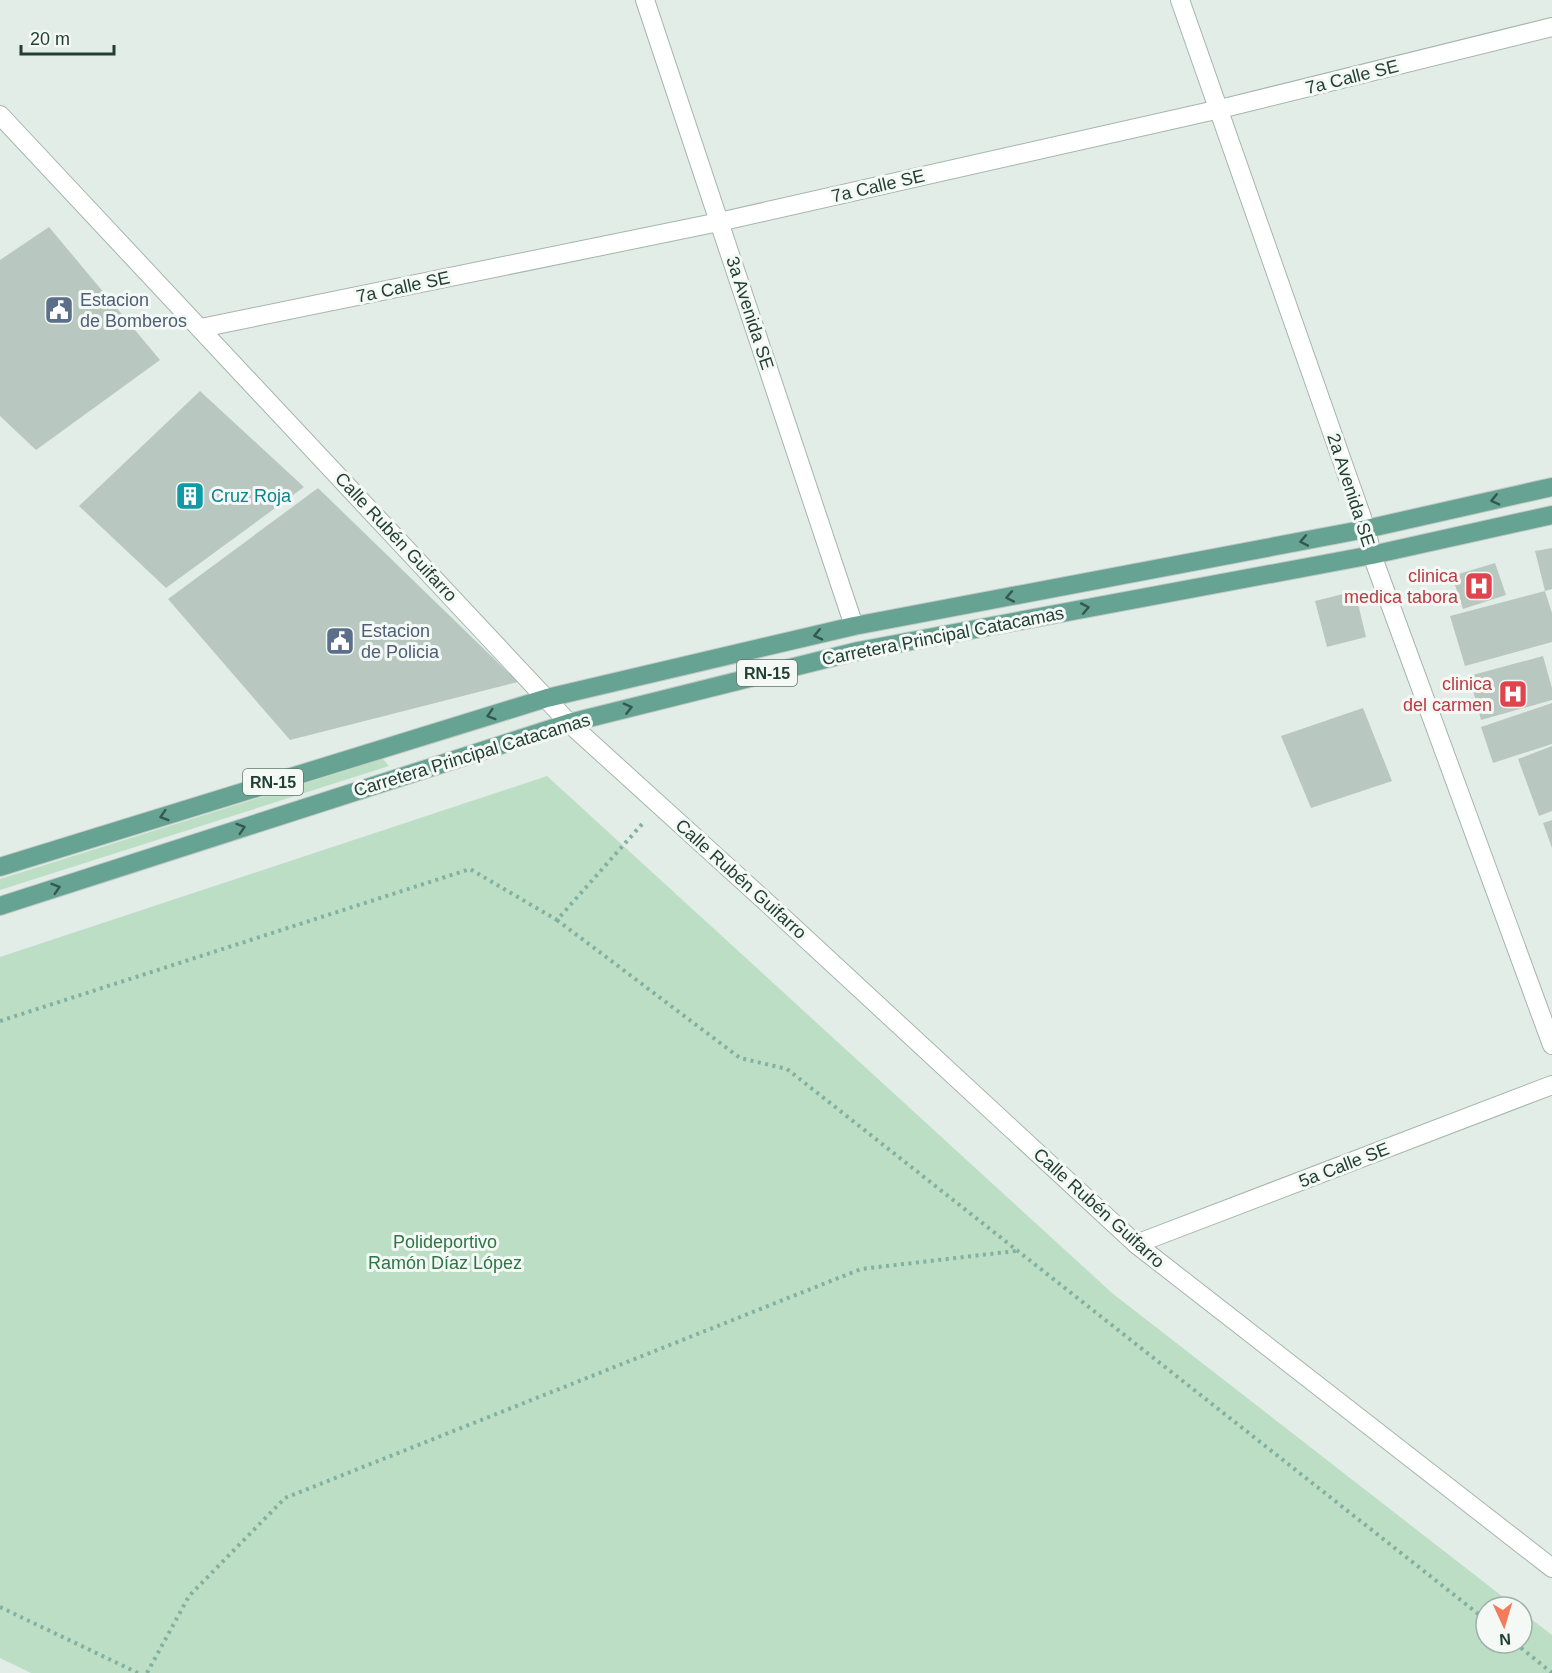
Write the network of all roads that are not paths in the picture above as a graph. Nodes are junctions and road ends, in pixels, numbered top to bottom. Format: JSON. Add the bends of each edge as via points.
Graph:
{"nodes":[{"id":1,"x":645,"y":0,"type":"edge"},
{"id":2,"x":1180,"y":0,"type":"edge"},
{"id":3,"x":1552,"y":27,"type":"edge"},
{"id":4,"x":1220,"y":109,"type":"junction"},
{"id":5,"x":0,"y":115,"type":"edge"},
{"id":6,"x":719,"y":222,"type":"junction"},
{"id":7,"x":201,"y":328,"type":"junction"},
{"id":8,"x":1552,"y":487,"type":"edge"},
{"id":9,"x":1552,"y":515,"type":"edge"},
{"id":10,"x":1365,"y":529,"type":"junction"},
{"id":11,"x":1372,"y":555,"type":"junction"},
{"id":12,"x":854,"y":627,"type":"junction"},
{"id":13,"x":547,"y":698,"type":"junction"},
{"id":14,"x":569,"y":723,"type":"junction"},
{"id":15,"x":0,"y":867,"type":"edge"},
{"id":16,"x":0,"y":906,"type":"edge"},
{"id":17,"x":1552,"y":1046,"type":"edge"},
{"id":18,"x":1552,"y":1085,"type":"edge"},
{"id":19,"x":1136,"y":1244,"type":"junction"},
{"id":20,"x":1552,"y":1568,"type":"edge"}],
"edges":[{"from":1,"to":6,"type":"street","name":"3a Avenida SE"},
{"from":2,"to":4,"type":"street","name":"2a Avenida SE"},
{"from":3,"to":4,"type":"street","name":"7a Calle SE"},
{"from":4,"to":6,"type":"street","name":"7a Calle SE"},
{"from":4,"to":10,"type":"street","name":"2a Avenida SE"},
{"from":5,"to":7,"type":"street","name":"Calle Rubén Guifarro"},
{"from":6,"to":7,"type":"street","name":"7a Calle SE"},
{"from":6,"to":12,"type":"street","name":"3a Avenida SE"},
{"from":7,"to":13,"type":"street","name":"Calle Rubén Guifarro"},
{"from":8,"to":10,"type":"main road","name":"Carretera Principal Catacamas","number":"RN-15","one_way":true},
{"from":9,"to":11,"type":"main road","name":"Carretera Principal Catacamas","number":"RN-15"},
{"from":10,"to":11,"type":"street","name":"2a Avenida SE"},
{"from":10,"to":12,"type":"main road","name":"Carretera Principal Catacamas","number":"RN-15","one_way":true},
{"from":14,"to":11,"type":"main road","name":"Carretera Principal Catacamas","number":"RN-15","one_way":true,"via":[[858,651]]},
{"from":11,"to":17,"type":"street","name":"2a Avenida SE"},
{"from":12,"to":13,"type":"main road","name":"Carretera Principal Catacamas","number":"RN-15","one_way":true},
{"from":13,"to":14,"type":"street","name":"Calle Rubén Guifarro"},
{"from":13,"to":15,"type":"main road","name":"Carretera Principal Catacamas","number":"RN-15","one_way":true},
{"from":16,"to":14,"type":"main road","name":"Carretera Principal Catacamas","number":"RN-15","one_way":true},
{"from":14,"to":19,"type":"street","name":"Calle Rubén Guifarro"},
{"from":18,"to":19,"type":"street","name":"5a Calle SE"},
{"from":19,"to":20,"type":"street","name":"Calle Rubén Guifarro"}]}
